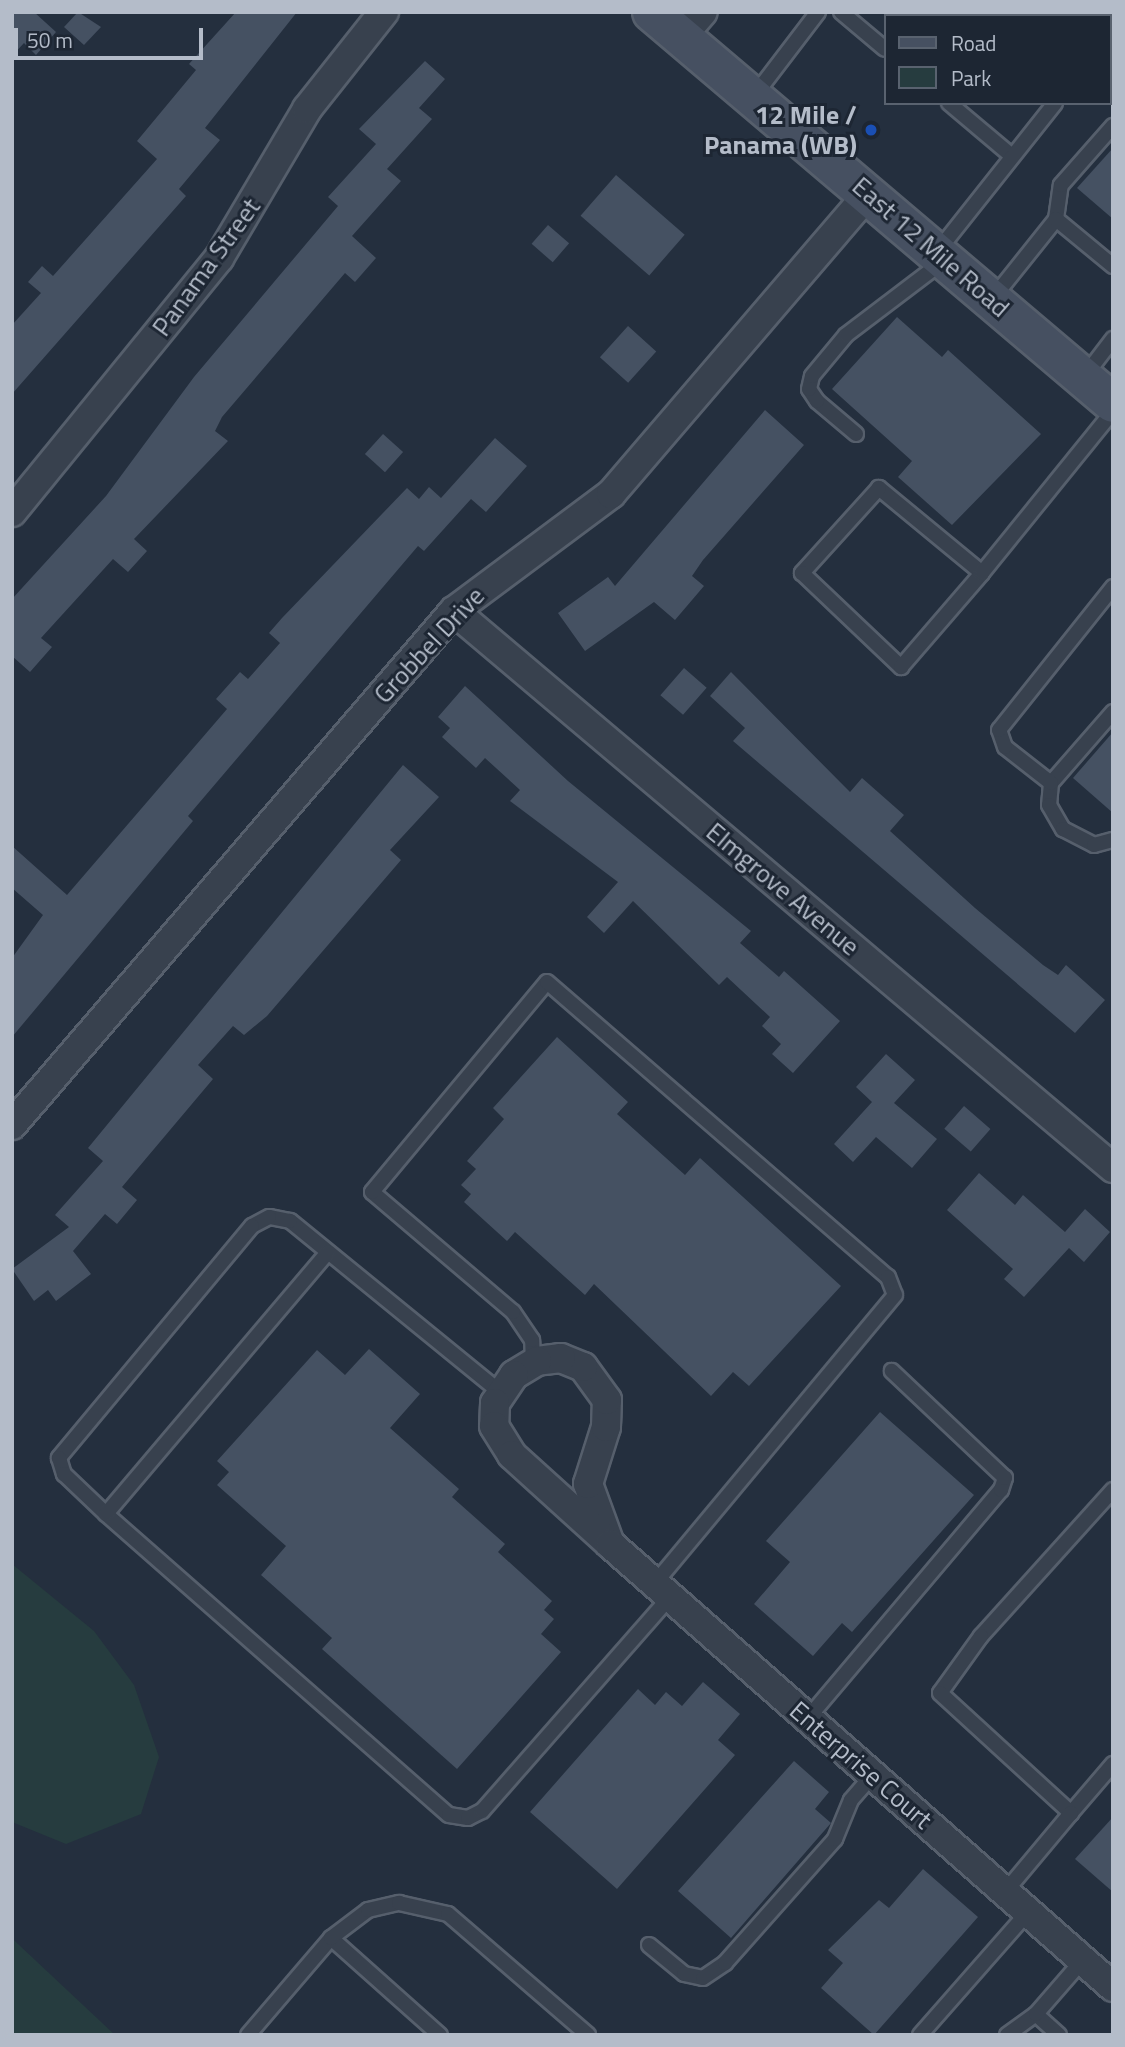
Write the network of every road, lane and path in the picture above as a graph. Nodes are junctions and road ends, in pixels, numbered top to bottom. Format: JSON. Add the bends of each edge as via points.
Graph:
{"nodes":[{"id":1,"x":384,"y":12,"type":"edge"},
{"id":2,"x":652,"y":12,"type":"edge"},
{"id":3,"x":818,"y":12,"type":"edge"},
{"id":4,"x":841,"y":12,"type":"edge"},
{"id":5,"x":692,"y":24,"type":"edge"},
{"id":6,"x":884,"y":49,"type":"edge"},
{"id":7,"x":753,"y":97,"type":"junction"},
{"id":8,"x":951,"y":105,"type":"edge"},
{"id":9,"x":1053,"y":105,"type":"edge"},
{"id":10,"x":1113,"y":126,"type":"edge"},
{"id":11,"x":1012,"y":156,"type":"junction"},
{"id":12,"x":869,"y":193,"type":"junction"},
{"id":13,"x":1056,"y":219,"type":"junction"},
{"id":14,"x":941,"y":255,"type":"junction"},
{"id":15,"x":1113,"y":266,"type":"edge"},
{"id":16,"x":992,"y":299,"type":"junction"},
{"id":17,"x":1113,"y":339,"type":"edge"},
{"id":18,"x":1083,"y":378,"type":"junction"},
{"id":19,"x":1113,"y":403,"type":"edge"},
{"id":20,"x":1113,"y":411,"type":"edge"},
{"id":21,"x":856,"y":434,"type":"dead end"},
{"id":22,"x":12,"y":512,"type":"edge"},
{"id":23,"x":982,"y":573,"type":"junction"},
{"id":24,"x":1110,"y":597,"type":"edge"},
{"id":25,"x":454,"y":611,"type":"junction"},
{"id":26,"x":1113,"y":712,"type":"edge"},
{"id":27,"x":1051,"y":783,"type":"junction"},
{"id":28,"x":1113,"y":840,"type":"edge"},
{"id":29,"x":12,"y":1125,"type":"edge"},
{"id":30,"x":1113,"y":1168,"type":"edge"},
{"id":31,"x":328,"y":1252,"type":"junction"},
{"id":32,"x":533,"y":1363,"type":"junction"},
{"id":33,"x":892,"y":1371,"type":"dead end"},
{"id":34,"x":500,"y":1392,"type":"junction"},
{"id":35,"x":1113,"y":1490,"type":"edge"},
{"id":36,"x":106,"y":1514,"type":"junction"},
{"id":37,"x":610,"y":1544,"type":"junction"},
{"id":38,"x":663,"y":1590,"type":"junction"},
{"id":39,"x":808,"y":1718,"type":"junction"},
{"id":40,"x":1113,"y":1764,"type":"edge"},
{"id":41,"x":873,"y":1775,"type":"junction"},
{"id":42,"x":1071,"y":1813,"type":"junction"},
{"id":43,"x":1005,"y":1892,"type":"junction"},
{"id":44,"x":1028,"y":1912,"type":"junction"},
{"id":45,"x":331,"y":1938,"type":"junction"},
{"id":46,"x":649,"y":1945,"type":"dead end"},
{"id":47,"x":1082,"y":1961,"type":"junction"},
{"id":48,"x":1113,"y":1987,"type":"edge"},
{"id":49,"x":1036,"y":2014,"type":"junction"},
{"id":50,"x":248,"y":2035,"type":"edge"},
{"id":51,"x":440,"y":2035,"type":"edge"},
{"id":52,"x":588,"y":2035,"type":"edge"},
{"id":53,"x":920,"y":2035,"type":"edge"},
{"id":54,"x":1007,"y":2035,"type":"edge"},
{"id":55,"x":1059,"y":2035,"type":"edge"}],
"edges":[{"from":1,"to":22,"type":"street","name":"Panama Street","via":[[307,109],[219,258]]},
{"from":2,"to":5,"type":"main road","name":"East 12 Mile Road"},
{"from":3,"to":7,"type":"lane"},
{"from":4,"to":6,"type":"lane"},
{"from":5,"to":7,"type":"main road","name":"East 12 Mile Road"},
{"from":7,"to":12,"type":"main road","name":"East 12 Mile Road"},
{"from":8,"to":11,"type":"lane"},
{"from":9,"to":11,"type":"lane"},
{"from":10,"to":13,"type":"lane","via":[[1061,184]]},
{"from":11,"to":14,"type":"lane"},
{"from":12,"to":14,"type":"main road","name":"East 12 Mile Road"},
{"from":12,"to":25,"type":"street","name":"Grobbel Drive","via":[[611,494]]},
{"from":13,"to":15,"type":"lane"},
{"from":13,"to":16,"type":"lane"},
{"from":14,"to":16,"type":"main road","name":"East 12 Mile Road"},
{"from":14,"to":21,"type":"lane","via":[[846,335],[812,376],[809,389],[817,401]]},
{"from":16,"to":18,"type":"main road","name":"East 12 Mile Road"},
{"from":17,"to":18,"type":"lane"},
{"from":18,"to":19,"type":"main road","name":"East 12 Mile Road"},
{"from":20,"to":23,"type":"lane"},
{"from":23,"to":23,"type":"lane","via":[[901,667],[802,573],[879,488]]},
{"from":24,"to":27,"type":"lane","via":[[999,730],[1005,747]]},
{"from":25,"to":29,"type":"street","name":"Grobbel Drive"},
{"from":25,"to":30,"type":"street","name":"Elmgrove Avenue"},
{"from":26,"to":27,"type":"lane"},
{"from":27,"to":28,"type":"lane","via":[[1049,805],[1063,829],[1094,845]]},
{"from":31,"to":34,"type":"lane"},
{"from":31,"to":36,"type":"lane"},
{"from":31,"to":36,"type":"lane","via":[[290,1221],[269,1217],[252,1226],[75,1433],[59,1458],[64,1474]]},
{"from":32,"to":34,"type":"street"},
{"from":32,"to":37,"type":"street","name":"Enterprise Court","via":[[549,1358],[574,1362],[604,1393],[606,1427],[589,1497]]},
{"from":32,"to":38,"type":"lane","via":[[532,1340],[513,1311],[372,1192],[547,982],[888,1277],[895,1295]]},
{"from":33,"to":39,"type":"lane","via":[[1005,1478],[1001,1490]]},
{"from":34,"to":37,"type":"street","name":"Enterprise Court","via":[[492,1415],[500,1440]]},
{"from":35,"to":42,"type":"lane","via":[[981,1636],[940,1692]]},
{"from":36,"to":38,"type":"lane","via":[[449,1815],[467,1818],[482,1811]]},
{"from":37,"to":38,"type":"street","name":"Enterprise Court"},
{"from":38,"to":39,"type":"street","name":"Enterprise Court"},
{"from":39,"to":41,"type":"street","name":"Enterprise Court"},
{"from":40,"to":42,"type":"lane"},
{"from":41,"to":43,"type":"street","name":"Enterprise Court"},
{"from":41,"to":46,"type":"lane","via":[[851,1800],[835,1839],[725,1963],[703,1978],[684,1974]]},
{"from":42,"to":43,"type":"lane"},
{"from":43,"to":44,"type":"street","name":"Enterprise Court"},
{"from":44,"to":47,"type":"street","name":"Enterprise Court"},
{"from":44,"to":53,"type":"lane"},
{"from":45,"to":50,"type":"lane"},
{"from":45,"to":51,"type":"lane"},
{"from":45,"to":52,"type":"lane","via":[[368,1910],[399,1903],[448,1914]]},
{"from":47,"to":48,"type":"street","name":"Enterprise Court"},
{"from":47,"to":49,"type":"lane"},
{"from":49,"to":54,"type":"lane"},
{"from":49,"to":55,"type":"lane"}]}
